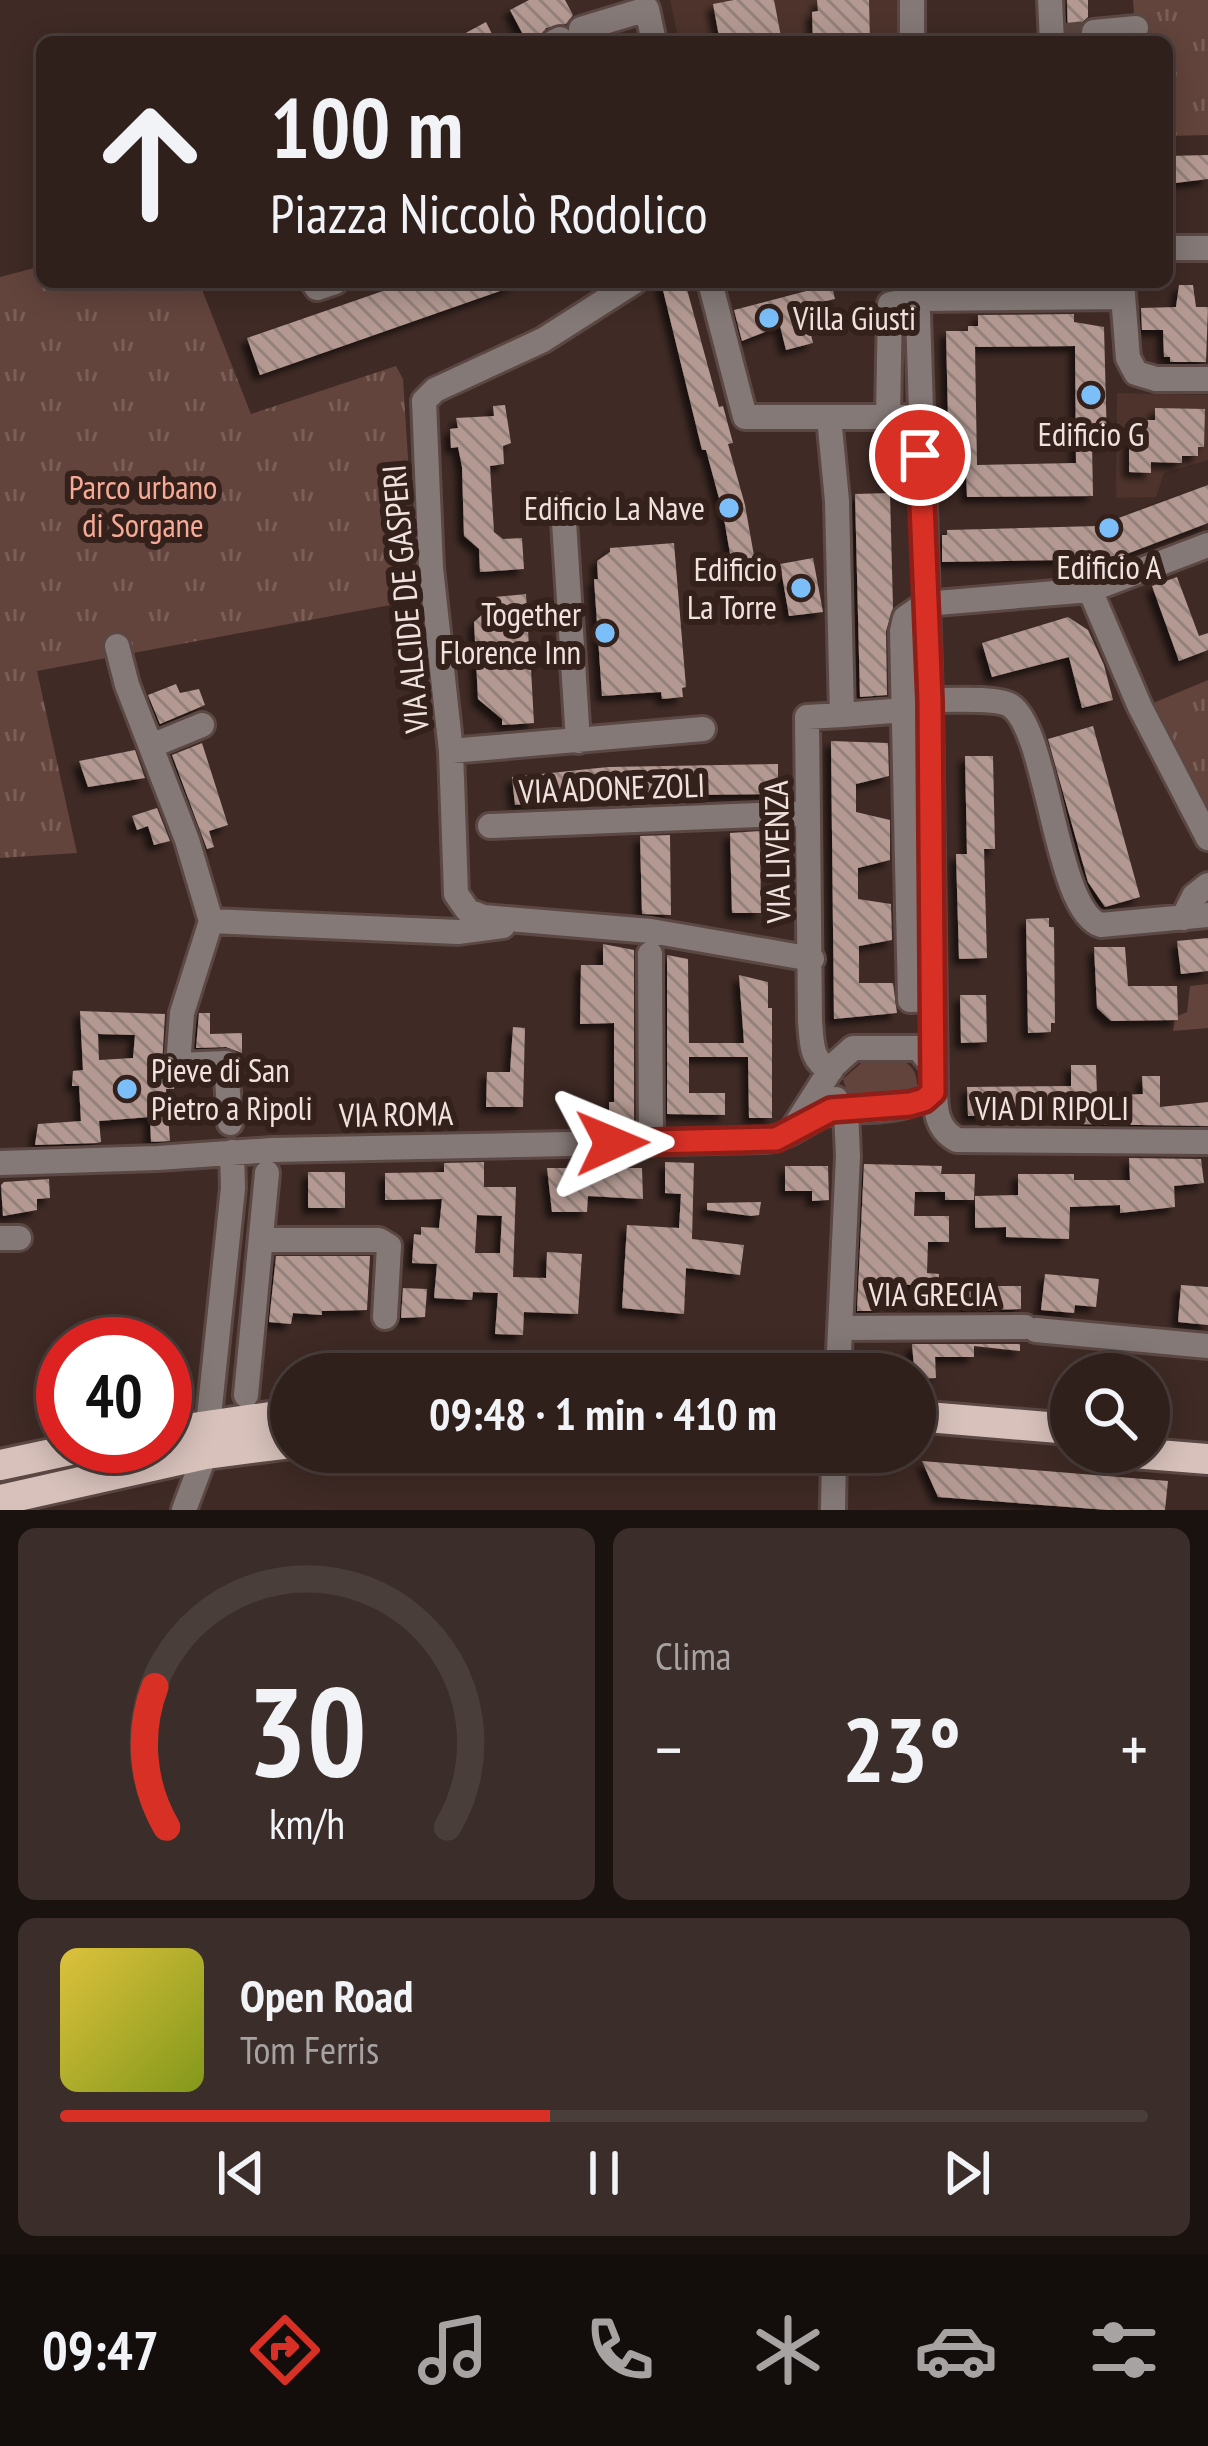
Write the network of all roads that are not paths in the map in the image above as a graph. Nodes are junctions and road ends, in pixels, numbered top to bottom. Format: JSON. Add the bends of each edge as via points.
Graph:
{"nodes":[{"id":1,"x":912,"y":0,"type":"edge"},
{"id":2,"x":1050,"y":0,"type":"edge"},
{"id":3,"x":1136,"y":28,"type":"dead end"},
{"id":4,"x":1094,"y":32,"type":"dead end"},
{"id":5,"x":568,"y":36,"type":"edge"},
{"id":6,"x":653,"y":36,"type":"edge"},
{"id":7,"x":912,"y":36,"type":"edge"},
{"id":8,"x":1051,"y":36,"type":"edge"},
{"id":9,"x":1173,"y":248,"type":"edge"},
{"id":10,"x":1208,"y":248,"type":"edge"},
{"id":11,"x":626,"y":288,"type":"edge"},
{"id":12,"x":712,"y":288,"type":"edge"},
{"id":13,"x":1056,"y":289,"type":"edge"},
{"id":14,"x":1123,"y":290,"type":"edge"},
{"id":15,"x":918,"y":291,"type":"edge"},
{"id":16,"x":1208,"y":379,"type":"edge"},
{"id":17,"x":888,"y":416,"type":"junction"},
{"id":18,"x":829,"y":417,"type":"junction"},
{"id":19,"x":919,"y":418,"type":"junction"},
{"id":20,"x":563,"y":506,"type":"dead end"},
{"id":21,"x":1208,"y":545,"type":"edge"},
{"id":22,"x":1090,"y":590,"type":"junction"},
{"id":23,"x":925,"y":604,"type":"junction"},
{"id":24,"x":117,"y":646,"type":"dead end"},
{"id":25,"x":930,"y":701,"type":"junction"},
{"id":26,"x":904,"y":705,"type":"junction"},
{"id":27,"x":842,"y":706,"type":"junction"},
{"id":28,"x":202,"y":725,"type":"dead end"},
{"id":29,"x":703,"y":729,"type":"dead end"},
{"id":30,"x":578,"y":740,"type":"junction"},
{"id":31,"x":151,"y":746,"type":"junction"},
{"id":32,"x":451,"y":751,"type":"junction"},
{"id":33,"x":808,"y":813,"type":"junction"},
{"id":34,"x":490,"y":826,"type":"dead end"},
{"id":35,"x":1208,"y":838,"type":"edge"},
{"id":36,"x":919,"y":869,"type":"junction"},
{"id":37,"x":1208,"y":885,"type":"edge"},
{"id":38,"x":1185,"y":915,"type":"edge"},
{"id":39,"x":528,"y":918,"type":"junction"},
{"id":40,"x":212,"y":921,"type":"junction"},
{"id":41,"x":650,"y":954,"type":"dead end"},
{"id":42,"x":812,"y":959,"type":"junction"},
{"id":43,"x":934,"y":1003,"type":"junction"},
{"id":44,"x":810,"y":1021,"type":"junction"},
{"id":45,"x":898,"y":1046,"type":"junction"},
{"id":46,"x":853,"y":1048,"type":"junction"},
{"id":47,"x":831,"y":1073,"type":"junction"},
{"id":48,"x":935,"y":1077,"type":"junction"},
{"id":49,"x":844,"y":1109,"type":"junction"},
{"id":50,"x":230,"y":1123,"type":"dead end"},
{"id":51,"x":792,"y":1131,"type":"junction"},
{"id":52,"x":651,"y":1142,"type":"junction"},
{"id":53,"x":1208,"y":1142,"type":"edge"},
{"id":54,"x":232,"y":1152,"type":"junction"},
{"id":55,"x":0,"y":1162,"type":"edge"},
{"id":56,"x":267,"y":1173,"type":"dead end"},
{"id":57,"x":262,"y":1240,"type":"junction"},
{"id":58,"x":224,"y":1277,"type":"junction"},
{"id":59,"x":258,"y":1280,"type":"junction"},
{"id":60,"x":385,"y":1317,"type":"dead end"},
{"id":61,"x":841,"y":1328,"type":"junction"},
{"id":62,"x":1208,"y":1346,"type":"edge"},
{"id":63,"x":839,"y":1353,"type":"edge"},
{"id":64,"x":246,"y":1396,"type":"dead end"},
{"id":65,"x":270,"y":1416,"type":"edge"},
{"id":66,"x":936,"y":1418,"type":"edge"},
{"id":67,"x":209,"y":1423,"type":"junction"},
{"id":68,"x":192,"y":1426,"type":"edge"},
{"id":69,"x":1050,"y":1427,"type":"edge"},
{"id":70,"x":1170,"y":1436,"type":"edge"},
{"id":71,"x":936,"y":1438,"type":"edge"},
{"id":72,"x":1208,"y":1439,"type":"edge"},
{"id":73,"x":270,"y":1446,"type":"edge"},
{"id":74,"x":1050,"y":1446,"type":"edge"},
{"id":75,"x":205,"y":1454,"type":"junction"},
{"id":76,"x":1170,"y":1456,"type":"edge"},
{"id":77,"x":36,"y":1458,"type":"edge"},
{"id":78,"x":1208,"y":1459,"type":"edge"},
{"id":79,"x":0,"y":1466,"type":"edge"},
{"id":80,"x":834,"y":1473,"type":"edge"},
{"id":81,"x":0,"y":1500,"type":"edge"},
{"id":82,"x":184,"y":1510,"type":"edge"},
{"id":83,"x":832,"y":1510,"type":"edge"}],
"edges":[{"from":1,"to":7,"type":"street"},
{"from":2,"to":8,"type":"street"},
{"from":3,"to":4,"type":"street"},
{"from":5,"to":6,"type":"street","via":[[647,9]]},
{"from":9,"to":10,"type":"street"},
{"from":11,"to":32,"type":"street","name":"VIA ALCIDE DE GASPERI","via":[[424,401]]},
{"from":12,"to":18,"type":"street","via":[[746,417]]},
{"from":13,"to":14,"type":"street"},
{"from":13,"to":15,"type":"street"},
{"from":14,"to":16,"type":"street","via":[[1136,373]]},
{"from":15,"to":17,"type":"street","via":[[887,308]]},
{"from":15,"to":19,"type":"street"},
{"from":17,"to":18,"type":"street"},
{"from":17,"to":19,"type":"street"},
{"from":18,"to":27,"type":"street"},
{"from":19,"to":23,"type":"street"},
{"from":20,"to":30,"type":"street"},
{"from":21,"to":22,"type":"street"},
{"from":22,"to":23,"type":"street"},
{"from":22,"to":35,"type":"street"},
{"from":23,"to":25,"type":"street"},
{"from":23,"to":26,"type":"street","via":[[902,623]]},
{"from":24,"to":31,"type":"street"},
{"from":25,"to":26,"type":"street"},
{"from":25,"to":36,"type":"street"},
{"from":25,"to":38,"type":"street","via":[[1013,706],[1082,912],[1101,926]]},
{"from":26,"to":27,"type":"street"},
{"from":26,"to":36,"type":"street"},
{"from":27,"to":33,"type":"street","name":"VIA LIVENZA","via":[[807,717]]},
{"from":28,"to":31,"type":"street"},
{"from":29,"to":30,"type":"street"},
{"from":30,"to":32,"type":"street"},
{"from":31,"to":40,"type":"street"},
{"from":32,"to":39,"type":"street","name":"VIA ALCIDE DE GASPERI","via":[[456,894],[475,915]]},
{"from":33,"to":34,"type":"street","name":"VIA ADONE ZOLI"},
{"from":33,"to":42,"type":"street","name":"VIA LIVENZA"},
{"from":36,"to":43,"type":"street"},
{"from":37,"to":38,"type":"street"},
{"from":39,"to":40,"type":"street","via":[[458,932]]},
{"from":39,"to":42,"type":"street","name":"VIA ALCIDE DE GASPERI"},
{"from":40,"to":50,"type":"street","via":[[182,1013],[178,1065],[226,1063]]},
{"from":41,"to":52,"type":"street"},
{"from":42,"to":44,"type":"street","name":"VIA LIVENZA"},
{"from":43,"to":45,"type":"street","via":[[923,1031]]},
{"from":43,"to":48,"type":"street"},
{"from":44,"to":46,"type":"street","via":[[823,1043]]},
{"from":44,"to":47,"type":"street","name":"VIA LIVENZA","via":[[815,1057]]},
{"from":45,"to":46,"type":"street"},
{"from":45,"to":48,"type":"street","via":[[918,1048]]},
{"from":46,"to":47,"type":"street"},
{"from":47,"to":49,"type":"street","name":"VIA LIVENZA"},
{"from":47,"to":51,"type":"street"},
{"from":48,"to":49,"type":"street","name":"VIA ROMA","via":[[918,1102]]},
{"from":48,"to":53,"type":"street","name":"VIA DI RIPOLI","via":[[942,1128],[957,1140]]},
{"from":49,"to":51,"type":"street","name":"VIA ROMA"},
{"from":49,"to":61,"type":"street"},
{"from":51,"to":52,"type":"street","name":"VIA ROMA","via":[[767,1140]]},
{"from":52,"to":54,"type":"street","name":"VIA ROMA"},
{"from":54,"to":55,"type":"street","name":"VIA ROMA"},
{"from":54,"to":58,"type":"street"},
{"from":56,"to":57,"type":"street"},
{"from":57,"to":59,"type":"street"},
{"from":57,"to":60,"type":"street","via":[[380,1240],[388,1246]]},
{"from":58,"to":59,"type":"street"},
{"from":58,"to":67,"type":"street"},
{"from":59,"to":64,"type":"street"},
{"from":61,"to":62,"type":"street","name":"VIA GRECIA","via":[[1030,1329]]},
{"from":61,"to":63,"type":"street"},
{"from":65,"to":67,"type":"main road"},
{"from":66,"to":69,"type":"main road"},
{"from":67,"to":68,"type":"main road"},
{"from":67,"to":75,"type":"street"},
{"from":70,"to":72,"type":"main road"},
{"from":71,"to":74,"type":"main road"},
{"from":73,"to":75,"type":"main road"},
{"from":75,"to":81,"type":"main road"},
{"from":75,"to":82,"type":"street"},
{"from":76,"to":78,"type":"main road"},
{"from":77,"to":79,"type":"main road"},
{"from":80,"to":83,"type":"street"}]}
